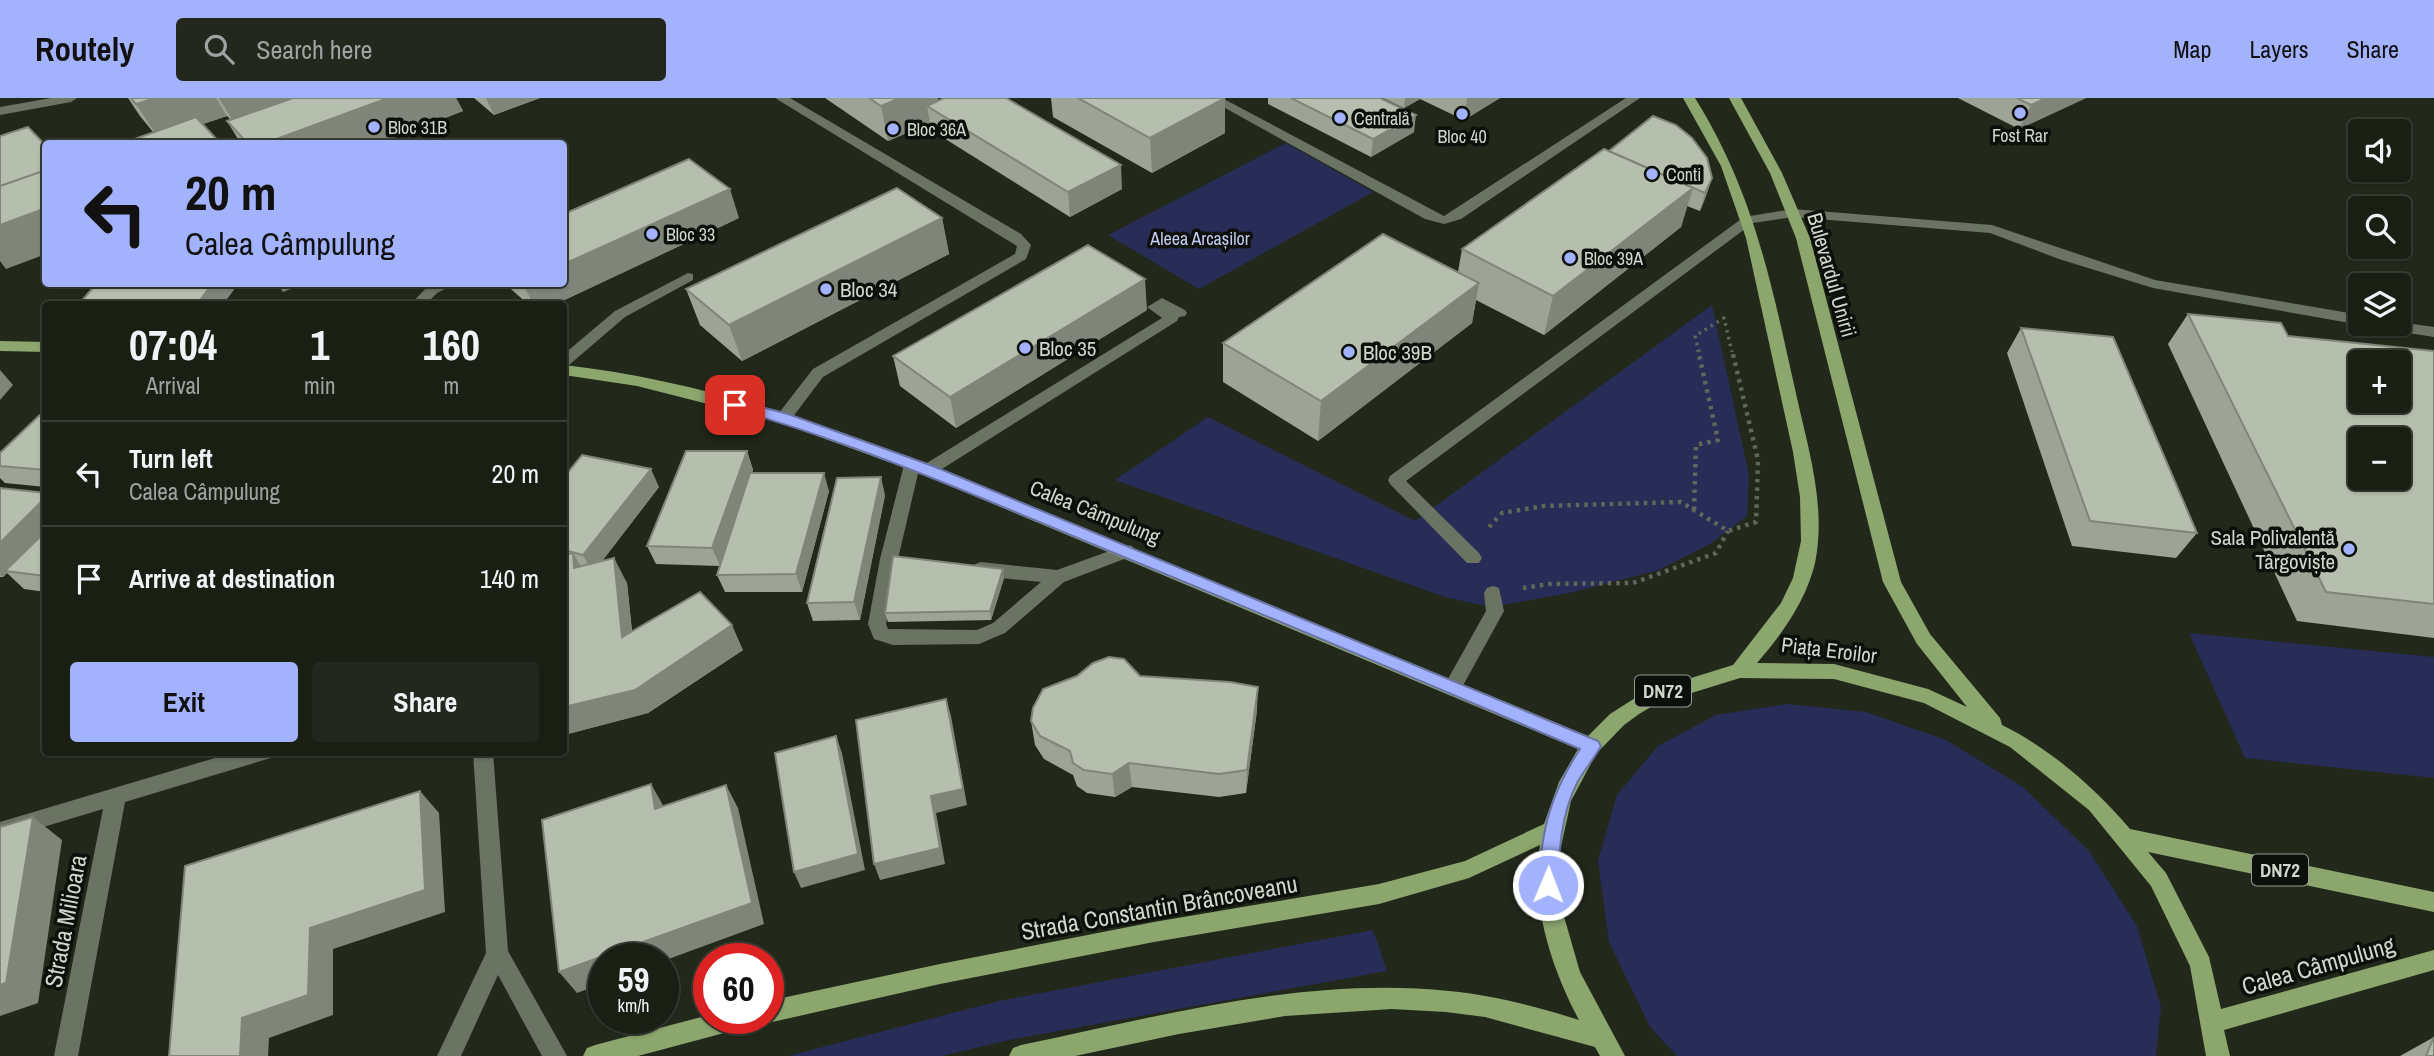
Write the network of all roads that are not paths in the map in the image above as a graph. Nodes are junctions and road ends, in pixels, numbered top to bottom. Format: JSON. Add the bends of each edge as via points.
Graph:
{"nodes":[{"id":1,"x":71,"y":98,"type":"edge"},
{"id":2,"x":781,"y":98,"type":"edge"},
{"id":3,"x":1213,"y":98,"type":"edge"},
{"id":4,"x":1634,"y":98,"type":"edge"},
{"id":5,"x":1689,"y":98,"type":"edge"},
{"id":6,"x":1735,"y":98,"type":"edge"},
{"id":7,"x":0,"y":111,"type":"edge"},
{"id":8,"x":1793,"y":212,"type":"junction"},
{"id":9,"x":2006,"y":218,"type":"dead end"},
{"id":10,"x":1749,"y":220,"type":"junction"},
{"id":11,"x":1992,"y":229,"type":"junction"},
{"id":12,"x":688,"y":277,"type":"dead end"},
{"id":13,"x":440,"y":287,"type":"edge"},
{"id":14,"x":421,"y":301,"type":"edge"},
{"id":15,"x":1180,"y":313,"type":"dead end"},
{"id":16,"x":2348,"y":318,"type":"edge"},
{"id":17,"x":2411,"y":328,"type":"edge"},
{"id":18,"x":2434,"y":332,"type":"edge"},
{"id":19,"x":0,"y":346,"type":"edge"},
{"id":20,"x":42,"y":347,"type":"edge"},
{"id":21,"x":567,"y":359,"type":"edge"},
{"id":22,"x":567,"y":370,"type":"edge"},
{"id":23,"x":783,"y":418,"type":"junction"},
{"id":24,"x":920,"y":468,"type":"junction"},
{"id":25,"x":1126,"y":551,"type":"junction"},
{"id":26,"x":1473,"y":558,"type":"road end"},
{"id":27,"x":967,"y":568,"type":"edge"},
{"id":28,"x":1058,"y":577,"type":"junction"},
{"id":29,"x":1493,"y":593,"type":"road end"},
{"id":30,"x":1740,"y":670,"type":"junction"},
{"id":31,"x":1453,"y":686,"type":"junction"},
{"id":32,"x":1999,"y":732,"type":"junction"},
{"id":33,"x":1592,"y":746,"type":"junction"},
{"id":34,"x":250,"y":756,"type":"edge"},
{"id":35,"x":483,"y":756,"type":"edge"},
{"id":36,"x":116,"y":795,"type":"junction"},
{"id":37,"x":1552,"y":830,"type":"junction"},
{"id":38,"x":0,"y":831,"type":"edge"},
{"id":39,"x":2127,"y":838,"type":"junction"},
{"id":40,"x":2434,"y":902,"type":"edge"},
{"id":41,"x":497,"y":953,"type":"junction"},
{"id":42,"x":2434,"y":960,"type":"edge"},
{"id":43,"x":784,"y":1009,"type":"edge"},
{"id":44,"x":2216,"y":1021,"type":"junction"},
{"id":45,"x":693,"y":1030,"type":"edge"},
{"id":46,"x":1607,"y":1047,"type":"edge"},
{"id":47,"x":66,"y":1056,"type":"edge"},
{"id":48,"x":449,"y":1056,"type":"edge"},
{"id":49,"x":555,"y":1056,"type":"edge"},
{"id":50,"x":595,"y":1056,"type":"edge"},
{"id":51,"x":1021,"y":1056,"type":"edge"},
{"id":52,"x":2218,"y":1056,"type":"edge"}],
"edges":[{"from":1,"to":7,"type":"street"},
{"from":2,"to":23,"type":"street","via":[[1024,245],[1021,256],[818,373]]},
{"from":3,"to":4,"type":"street","via":[[1444,220]]},
{"from":5,"to":10,"type":"main road","via":[[1731,173]]},
{"from":6,"to":8,"type":"main road","name":"Bulevardul Unirii"},
{"from":8,"to":10,"type":"street"},
{"from":8,"to":11,"type":"street"},
{"from":8,"to":32,"type":"main road","name":"Bulevardul Unirii","via":[[1892,582],[1927,647]]},
{"from":9,"to":11,"type":"street"},
{"from":10,"to":26,"type":"street","via":[[1396,480]]},
{"from":10,"to":30,"type":"main road","via":[[1802,458],[1809,531],[1806,562],[1793,601],[1774,632]]},
{"from":11,"to":16,"type":"street","via":[[2153,284]]},
{"from":12,"to":21,"type":"street","via":[[620,314]]},
{"from":13,"to":14,"type":"street"},
{"from":15,"to":24,"type":"street","via":[[1162,302],[1154,307],[1172,318]]},
{"from":17,"to":18,"type":"street"},
{"from":19,"to":20,"type":"main road"},
{"from":22,"to":23,"type":"main road","name":"Calea Câmpulung","via":[[637,381]]},
{"from":23,"to":24,"type":"main road","name":"Calea Câmpulung"},
{"from":24,"to":25,"type":"main road","name":"Calea Câmpulung"},
{"from":24,"to":28,"type":"street","via":[[877,624],[880,634],[892,638],[979,638],[999,628]]},
{"from":25,"to":28,"type":"street"},
{"from":25,"to":31,"type":"main road","name":"Calea Câmpulung"},
{"from":27,"to":28,"type":"street"},
{"from":29,"to":31,"type":"street","via":[[1495,611]]},
{"from":30,"to":32,"type":"main road","name":"Piața Eroilor","number":"DN72","via":[[1805,668],[1874,679],[1944,703]]},
{"from":30,"to":33,"type":"main road","name":"Piața Eroilor","number":"DN72","via":[[1688,681],[1643,702],[1611,724]]},
{"from":31,"to":33,"type":"main road","name":"Calea Câmpulung"},
{"from":32,"to":39,"type":"main road","name":"Piața Eroilor","number":"DN72","via":[[2076,786]]},
{"from":33,"to":37,"type":"main road","name":"Piața Eroilor","number":"DN72","via":[[1565,789]]},
{"from":34,"to":36,"type":"street"},
{"from":35,"to":41,"type":"street"},
{"from":36,"to":38,"type":"street"},
{"from":36,"to":47,"type":"street","name":"Strada Milioara"},
{"from":37,"to":43,"type":"main road","name":"Strada Constantin Brâncoveanu","via":[[1469,869],[1379,894],[1020,958]]},
{"from":37,"to":46,"type":"main road","name":"Piața Eroilor","number":"DN72","via":[[1548,885],[1555,932],[1575,990]]},
{"from":39,"to":40,"type":"main road","number":"DN72"},
{"from":39,"to":44,"type":"main road","name":"Piața Eroilor","number":"DN72","via":[[2161,883],[2188,932],[2204,971]]},
{"from":41,"to":48,"type":"street"},
{"from":41,"to":49,"type":"street"},
{"from":42,"to":44,"type":"main road","name":"Calea Câmpulung"},
{"from":44,"to":52,"type":"main road","name":"Piața Eroilor","number":"DN72"},
{"from":45,"to":50,"type":"main road"},
{"from":46,"to":51,"type":"main road","via":[[1544,1020],[1482,1006],[1406,999],[1264,1008]]}]}
